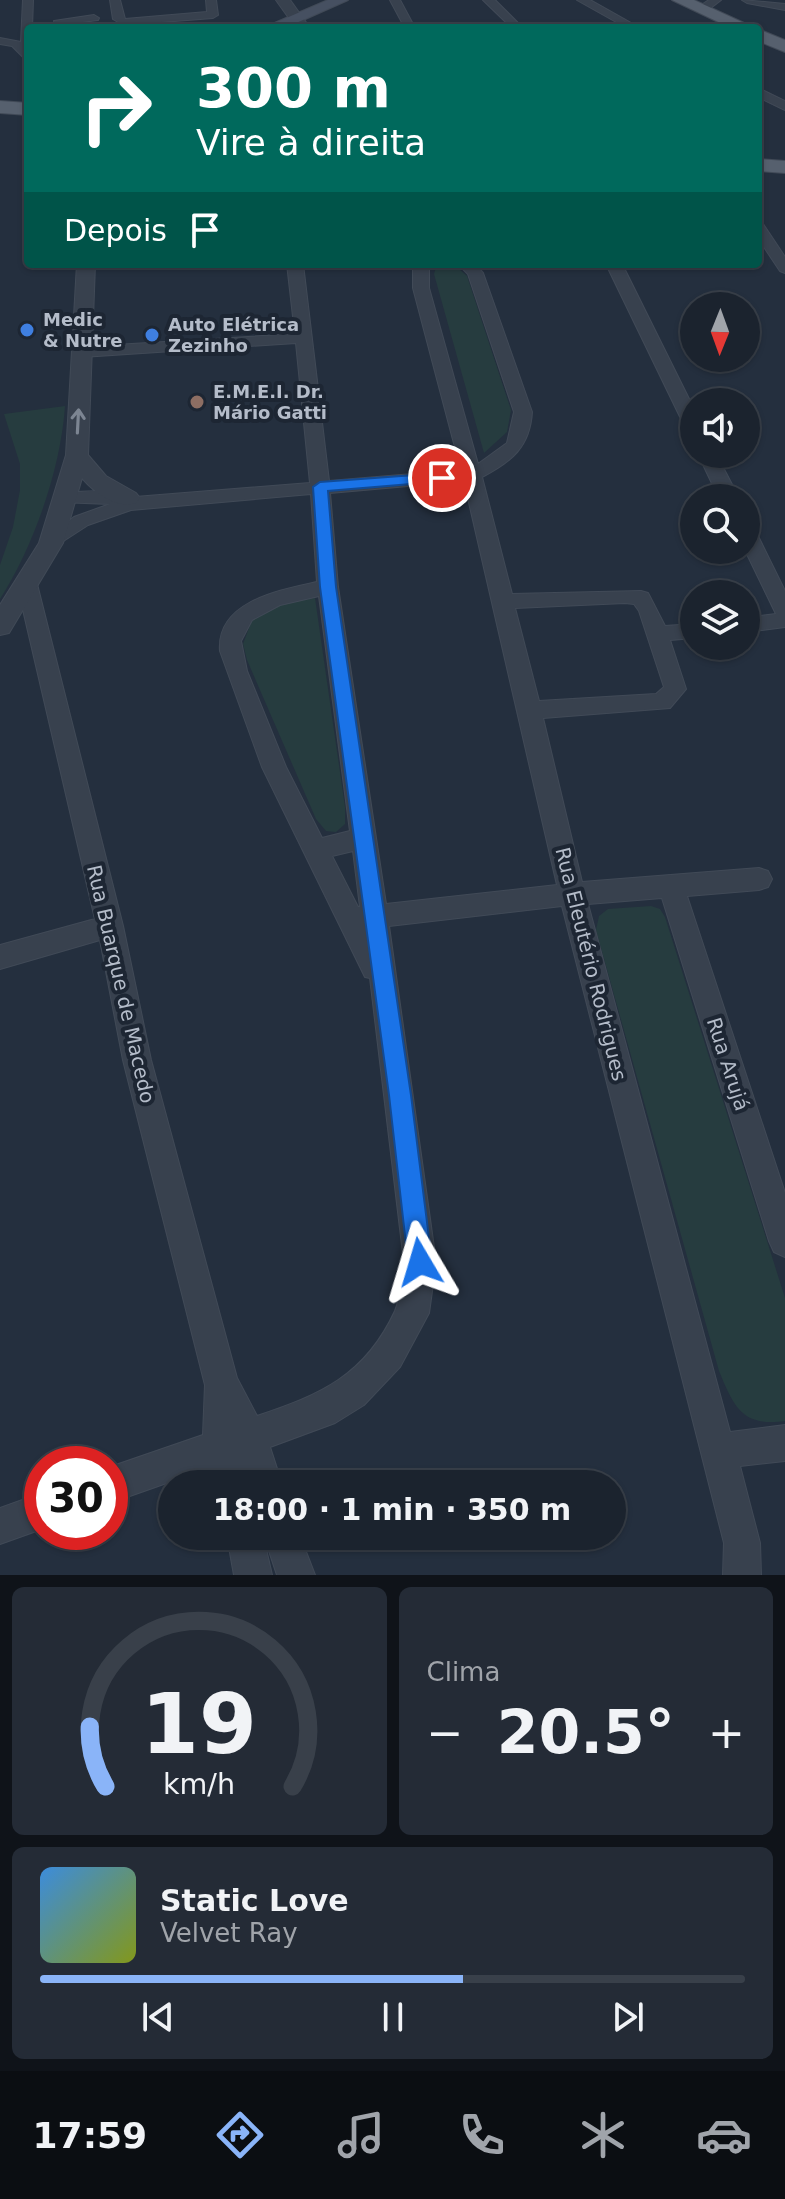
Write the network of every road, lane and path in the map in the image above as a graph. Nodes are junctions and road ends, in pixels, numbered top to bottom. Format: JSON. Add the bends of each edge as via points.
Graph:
{"nodes":[{"id":1,"x":28,"y":0,"type":"edge"},
{"id":2,"x":224,"y":0,"type":"edge"},
{"id":3,"x":341,"y":0,"type":"edge"},
{"id":4,"x":395,"y":0,"type":"edge"},
{"id":5,"x":488,"y":0,"type":"edge"},
{"id":6,"x":582,"y":0,"type":"edge"},
{"id":7,"x":680,"y":0,"type":"edge"},
{"id":8,"x":747,"y":0,"type":"edge"},
{"id":9,"x":211,"y":1,"type":"edge"},
{"id":10,"x":196,"y":2,"type":"dead end"},
{"id":11,"x":116,"y":4,"type":"edge"},
{"id":12,"x":710,"y":4,"type":"edge"},
{"id":13,"x":132,"y":6,"type":"dead end"},
{"id":14,"x":785,"y":7,"type":"edge"},
{"id":15,"x":292,"y":17,"type":"edge"},
{"id":16,"x":94,"y":18,"type":"dead end"},
{"id":17,"x":28,"y":24,"type":"edge"},
{"id":18,"x":60,"y":24,"type":"edge"},
{"id":19,"x":408,"y":24,"type":"edge"},
{"id":20,"x":514,"y":24,"type":"edge"},
{"id":21,"x":626,"y":24,"type":"edge"},
{"id":22,"x":740,"y":24,"type":"edge"},
{"id":23,"x":762,"y":36,"type":"edge"},
{"id":24,"x":0,"y":41,"type":"edge"},
{"id":25,"x":785,"y":47,"type":"edge"},
{"id":26,"x":24,"y":53,"type":"edge"},
{"id":27,"x":762,"y":94,"type":"edge"},
{"id":28,"x":0,"y":99,"type":"edge"},
{"id":29,"x":24,"y":101,"type":"edge"},
{"id":30,"x":0,"y":107,"type":"edge"},
{"id":31,"x":785,"y":108,"type":"edge"},
{"id":32,"x":24,"y":109,"type":"edge"},
{"id":33,"x":766,"y":111,"type":"dead end"},
{"id":34,"x":762,"y":165,"type":"edge"},
{"id":35,"x":785,"y":167,"type":"edge"},
{"id":36,"x":762,"y":172,"type":"edge"},
{"id":37,"x":785,"y":175,"type":"edge"},
{"id":38,"x":762,"y":233,"type":"edge"},
{"id":39,"x":86,"y":268,"type":"edge"},
{"id":40,"x":295,"y":268,"type":"edge"},
{"id":41,"x":421,"y":268,"type":"edge"},
{"id":42,"x":470,"y":268,"type":"edge"},
{"id":43,"x":616,"y":268,"type":"edge"},
{"id":44,"x":785,"y":268,"type":"edge"},
{"id":45,"x":304,"y":338,"type":"junction"},
{"id":46,"x":82,"y":352,"type":"junction"},
{"id":47,"x":680,"y":398,"type":"edge"},
{"id":48,"x":77,"y":455,"type":"junction"},
{"id":49,"x":472,"y":475,"type":"junction"},
{"id":50,"x":320,"y":487,"type":"junction"},
{"id":51,"x":66,"y":498,"type":"junction"},
{"id":52,"x":128,"y":498,"type":"junction"},
{"id":53,"x":157,"y":500,"type":"junction"},
{"id":54,"x":51,"y":543,"type":"junction"},
{"id":55,"x":760,"y":561,"type":"edge"},
{"id":56,"x":27,"y":584,"type":"junction"},
{"id":57,"x":328,"y":587,"type":"junction"},
{"id":58,"x":502,"y":601,"type":"junction"},
{"id":59,"x":785,"y":612,"type":"edge"},
{"id":60,"x":785,"y":620,"type":"edge"},
{"id":61,"x":760,"y":623,"type":"edge"},
{"id":62,"x":0,"y":626,"type":"edge"},
{"id":63,"x":680,"y":632,"type":"edge"},
{"id":64,"x":658,"y":634,"type":"junction"},
{"id":65,"x":530,"y":710,"type":"junction"},
{"id":66,"x":362,"y":839,"type":"junction"},
{"id":67,"x":314,"y":850,"type":"junction"},
{"id":68,"x":759,"y":879,"type":"dead end"},
{"id":69,"x":671,"y":886,"type":"junction"},
{"id":70,"x":572,"y":894,"type":"junction"},
{"id":71,"x":361,"y":918,"type":"junction"},
{"id":72,"x":110,"y":926,"type":"junction"},
{"id":73,"x":0,"y":957,"type":"edge"},
{"id":74,"x":785,"y":1241,"type":"edge"},
{"id":75,"x":234,"y":1441,"type":"junction"},
{"id":76,"x":785,"y":1443,"type":"edge"},
{"id":77,"x":719,"y":1451,"type":"junction"},
{"id":78,"x":232,"y":1470,"type":"edge"},
{"id":79,"x":254,"y":1470,"type":"edge"},
{"id":80,"x":128,"y":1479,"type":"edge"},
{"id":81,"x":24,"y":1517,"type":"edge"},
{"id":82,"x":0,"y":1526,"type":"edge"},
{"id":83,"x":248,"y":1550,"type":"edge"},
{"id":84,"x":287,"y":1550,"type":"edge"},
{"id":85,"x":253,"y":1575,"type":"edge"},
{"id":86,"x":296,"y":1575,"type":"edge"},
{"id":87,"x":742,"y":1575,"type":"edge"}],
"edges":[{"from":1,"to":17,"type":"street"},
{"from":2,"to":9,"type":"street"},
{"from":3,"to":15,"type":"main road"},
{"from":4,"to":19,"type":"street"},
{"from":5,"to":20,"type":"street"},
{"from":6,"to":21,"type":"street"},
{"from":7,"to":12,"type":"main road"},
{"from":8,"to":14,"type":"street"},
{"from":9,"to":10,"type":"street"},
{"from":9,"to":11,"type":"street","via":[[213,15],[123,22]]},
{"from":11,"to":13,"type":"street"},
{"from":12,"to":22,"type":"main road"},
{"from":16,"to":18,"type":"street"},
{"from":23,"to":25,"type":"main road"},
{"from":24,"to":26,"type":"street","via":[[15,43]]},
{"from":27,"to":31,"type":"street"},
{"from":28,"to":29,"type":"main road"},
{"from":30,"to":32,"type":"main road"},
{"from":31,"to":33,"type":"street"},
{"from":34,"to":35,"type":"main road"},
{"from":36,"to":37,"type":"main road"},
{"from":38,"to":44,"type":"street"},
{"from":39,"to":46,"type":"street"},
{"from":40,"to":45,"type":"street"},
{"from":41,"to":49,"type":"street","name":"Rua Eleutério Rodrigues","via":[[421,288]]},
{"from":42,"to":49,"type":"street","via":[[523,412],[517,445]]},
{"from":43,"to":47,"type":"street"},
{"from":45,"to":46,"type":"street"},
{"from":45,"to":50,"type":"street"},
{"from":48,"to":46,"type":"street","one_way":true},
{"from":48,"to":51,"type":"street"},
{"from":48,"to":52,"type":"street","via":[[88,474]]},
{"from":49,"to":50,"type":"street"},
{"from":49,"to":58,"type":"street","name":"Rua Eleutério Rodrigues"},
{"from":50,"to":53,"type":"street"},
{"from":50,"to":57,"type":"street"},
{"from":51,"to":52,"type":"street"},
{"from":51,"to":54,"type":"street"},
{"from":52,"to":53,"type":"street"},
{"from":53,"to":54,"type":"street","via":[[115,507],[81,521]]},
{"from":54,"to":56,"type":"street"},
{"from":55,"to":59,"type":"street"},
{"from":56,"to":62,"type":"street"},
{"from":56,"to":72,"type":"street","name":"Rua Buarque de Macedo"},
{"from":57,"to":66,"type":"street"},
{"from":57,"to":67,"type":"street","via":[[257,606],[244,615],[230,641],[236,671],[274,767]]},
{"from":58,"to":64,"type":"street","via":[[635,597],[645,603]]},
{"from":58,"to":65,"type":"street","name":"Rua Eleutério Rodrigues"},
{"from":60,"to":61,"type":"street"},
{"from":63,"to":64,"type":"street"},
{"from":64,"to":65,"type":"street","via":[[675,689],[662,702]]},
{"from":65,"to":70,"type":"street","name":"Rua Eleutério Rodrigues"},
{"from":66,"to":67,"type":"street"},
{"from":66,"to":71,"type":"street"},
{"from":67,"to":71,"type":"street"},
{"from":68,"to":69,"type":"street"},
{"from":69,"to":70,"type":"street"},
{"from":69,"to":74,"type":"street","name":"Rua Arujá"},
{"from":70,"to":71,"type":"street"},
{"from":70,"to":77,"type":"street","name":"Rua Eleutério Rodrigues"},
{"from":71,"to":75,"type":"street","via":[[382,980],[420,1262],[412,1313],[388,1355],[352,1393],[323,1411]]},
{"from":72,"to":73,"type":"street"},
{"from":72,"to":75,"type":"street","name":"Rua Buarque de Macedo","via":[[137,1060]]},
{"from":75,"to":78,"type":"street","name":"Rua Buarque de Macedo"},
{"from":75,"to":79,"type":"street","name":"Rua Buarque de Macedo"},
{"from":75,"to":80,"type":"street"},
{"from":76,"to":77,"type":"street"},
{"from":77,"to":87,"type":"street","name":"Rua Eleutério Rodrigues","via":[[742,1543]]},
{"from":81,"to":82,"type":"street"},
{"from":83,"to":85,"type":"street"},
{"from":84,"to":86,"type":"street"}]}
